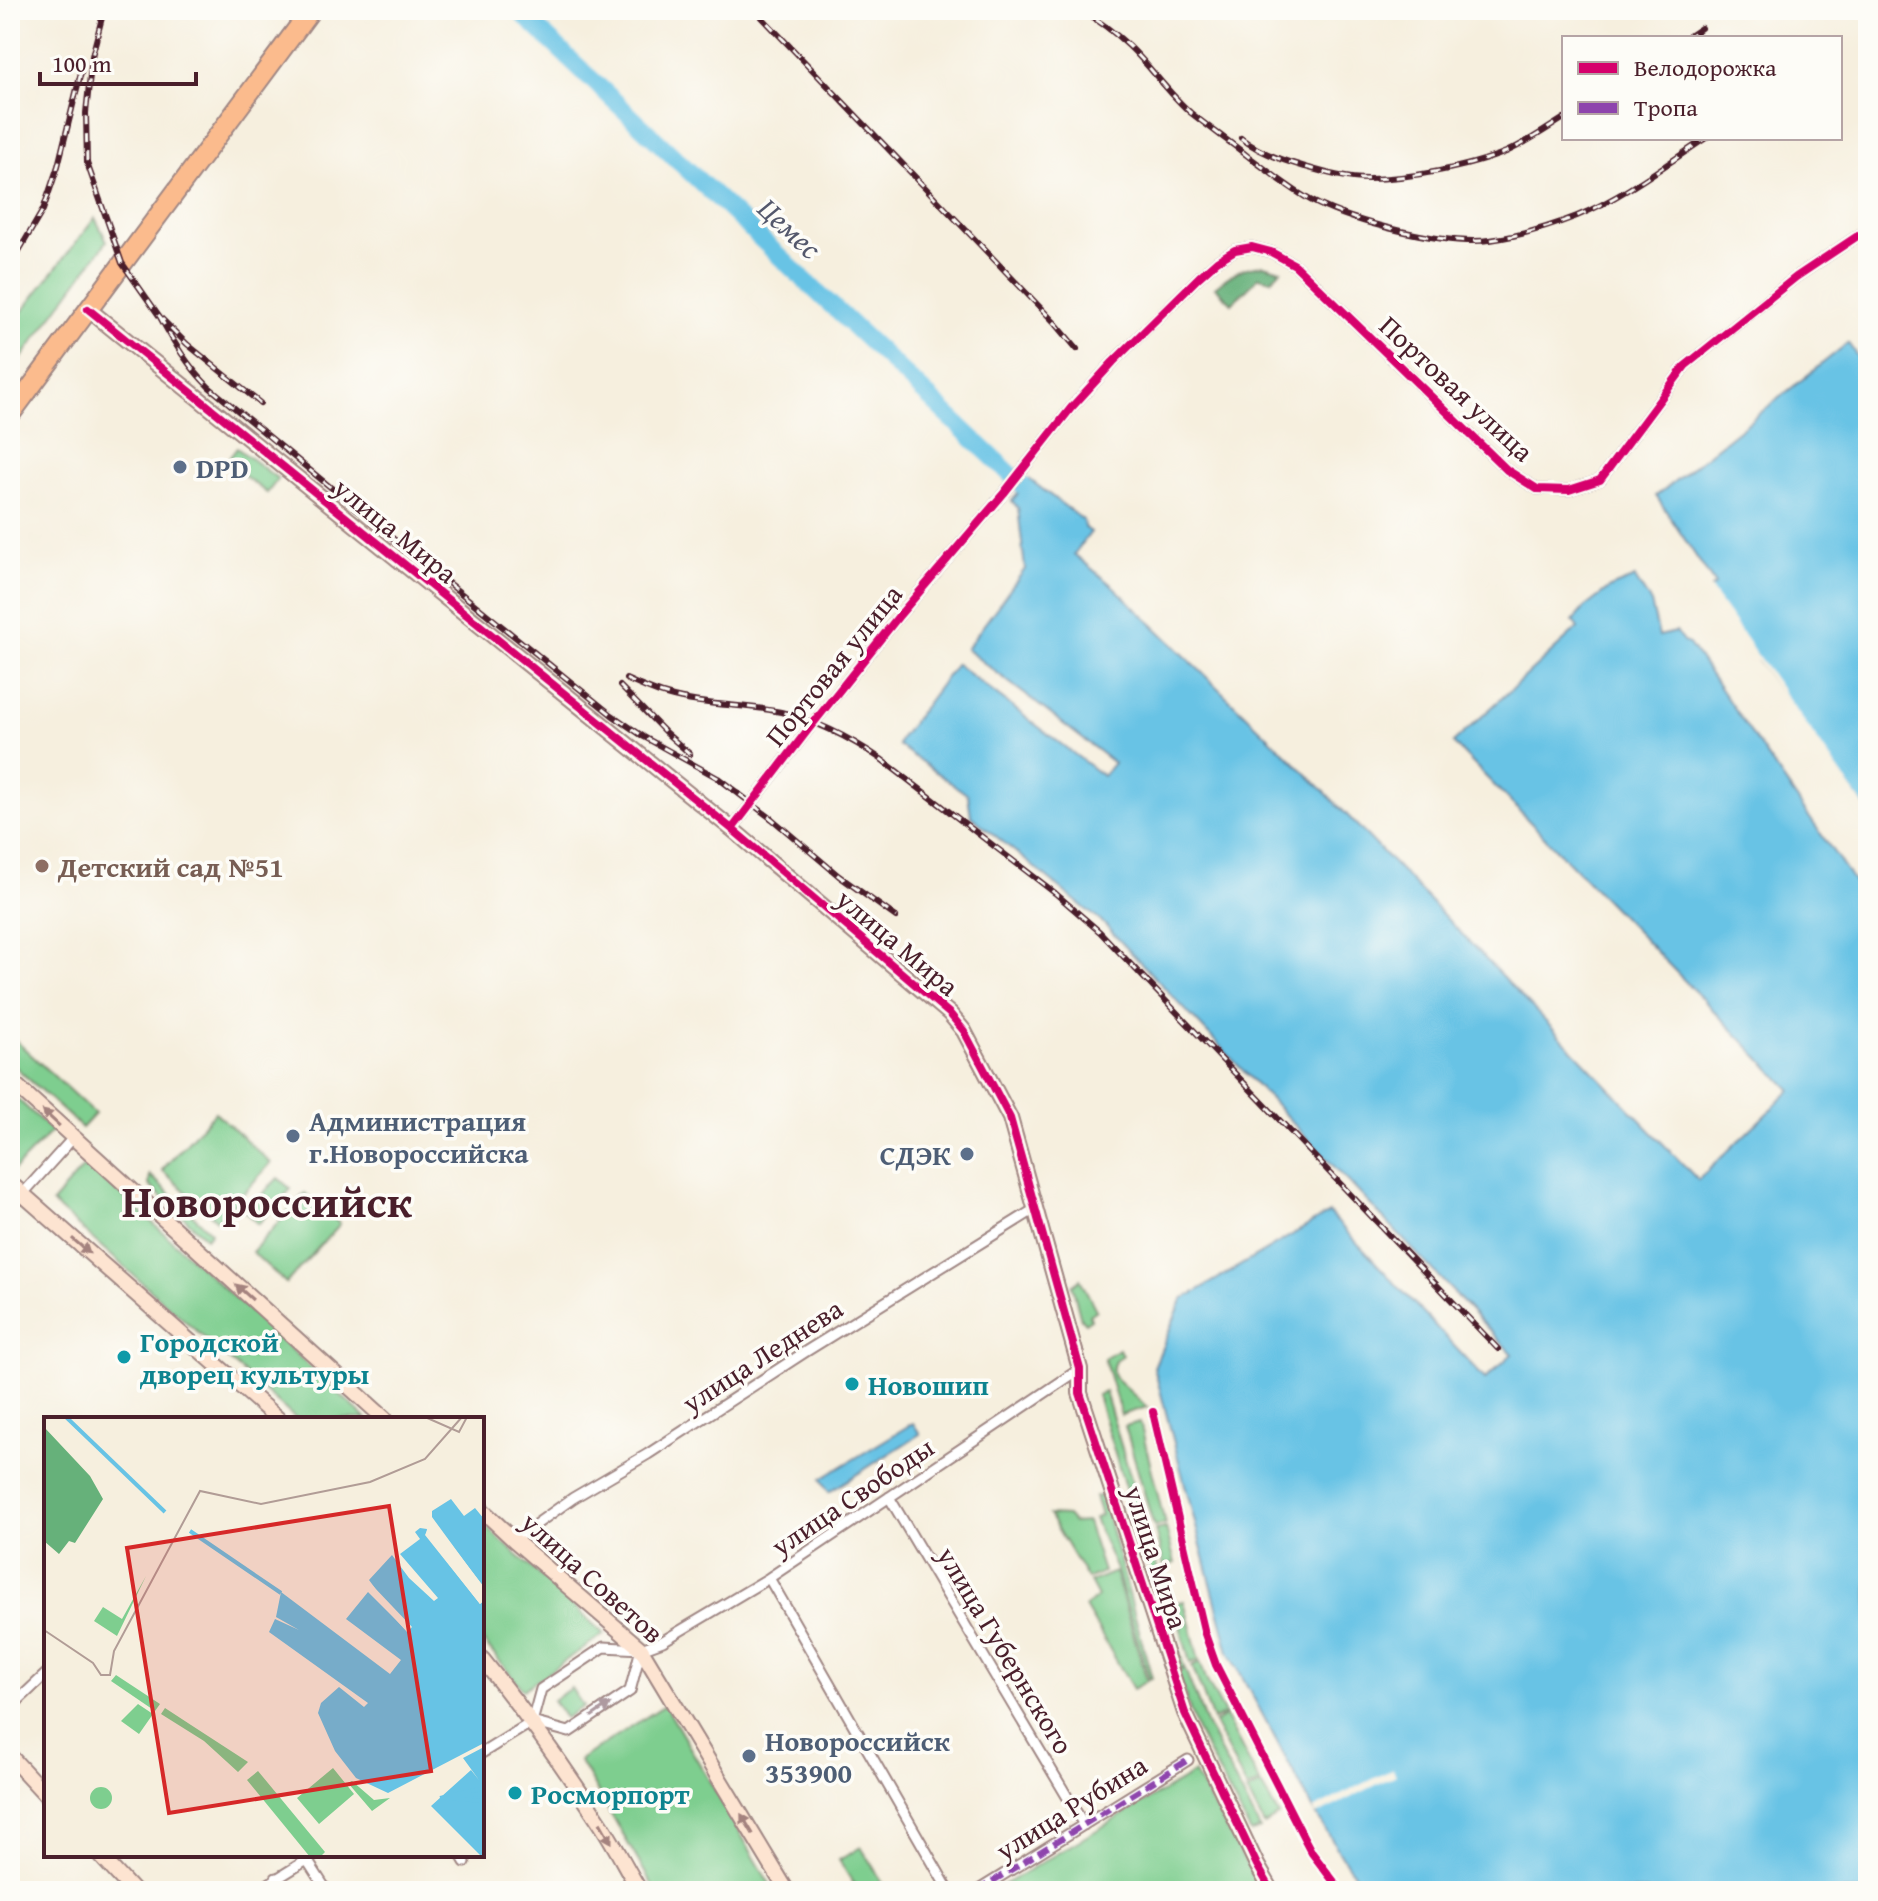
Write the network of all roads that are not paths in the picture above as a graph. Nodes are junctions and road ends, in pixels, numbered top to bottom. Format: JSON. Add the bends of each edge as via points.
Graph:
{"nodes":[{"id":1,"x":306,"y":16,"type":"edge"},
{"id":2,"x":1868,"y":229,"type":"edge"},
{"id":3,"x":88,"y":309,"type":"junction"},
{"id":4,"x":10,"y":415,"type":"edge"},
{"id":5,"x":732,"y":829,"type":"junction"},
{"id":6,"x":10,"y":1080,"type":"edge"},
{"id":7,"x":73,"y":1138,"type":"junction"},
{"id":8,"x":10,"y":1183,"type":"edge"},
{"id":9,"x":23,"y":1195,"type":"junction"},
{"id":10,"x":10,"y":1208,"type":"edge"},
{"id":11,"x":1035,"y":1209,"type":"junction"},
{"id":12,"x":1080,"y":1369,"type":"junction"},
{"id":13,"x":276,"y":1417,"type":"edge"},
{"id":14,"x":383,"y":1417,"type":"edge"},
{"id":15,"x":889,"y":1497,"type":"junction"},
{"id":16,"x":484,"y":1512,"type":"edge"},
{"id":17,"x":514,"y":1540,"type":"junction"},
{"id":18,"x":769,"y":1578,"type":"junction"},
{"id":19,"x":641,"y":1649,"type":"junction"},
{"id":20,"x":484,"y":1662,"type":"edge"},
{"id":21,"x":44,"y":1676,"type":"edge"},
{"id":22,"x":10,"y":1708,"type":"edge"},
{"id":23,"x":532,"y":1722,"type":"junction"},
{"id":24,"x":484,"y":1752,"type":"edge"},
{"id":25,"x":10,"y":1756,"type":"edge"},
{"id":26,"x":1188,"y":1760,"type":"dead end"},
{"id":27,"x":44,"y":1793,"type":"edge"},
{"id":28,"x":1084,"y":1825,"type":"junction"},
{"id":29,"x":102,"y":1857,"type":"edge"},
{"id":30,"x":311,"y":1857,"type":"edge"},
{"id":31,"x":276,"y":1878,"type":"junction"},
{"id":32,"x":133,"y":1891,"type":"edge"},
{"id":33,"x":257,"y":1891,"type":"edge"},
{"id":34,"x":283,"y":1891,"type":"edge"},
{"id":35,"x":327,"y":1891,"type":"edge"},
{"id":36,"x":640,"y":1891,"type":"edge"},
{"id":37,"x":787,"y":1891,"type":"edge"},
{"id":38,"x":949,"y":1891,"type":"edge"},
{"id":39,"x":977,"y":1891,"type":"edge"},
{"id":40,"x":1272,"y":1891,"type":"edge"}],
"edges":[{"from":1,"to":3,"type":"highway"},
{"from":2,"to":5,"type":"street","name":"Портовая улица","via":[[1796,277],[1685,366],[1600,480],[1569,490],[1537,489],[1507,470],[1295,265],[1252,247],[1235,250],[1199,277],[1071,408]]},
{"from":3,"to":4,"type":"highway"},
{"from":3,"to":5,"type":"street","name":"улица Мира"},
{"from":5,"to":11,"type":"street","name":"улица Мира","via":[[964,1031],[1010,1118]]},
{"from":7,"to":6,"type":"street","one_way":true},
{"from":7,"to":9,"type":"street"},
{"from":14,"to":7,"type":"street","one_way":true},
{"from":8,"to":9,"type":"street"},
{"from":9,"to":10,"type":"street"},
{"from":9,"to":13,"type":"street","one_way":true},
{"from":11,"to":12,"type":"street","name":"улица Мира"},
{"from":11,"to":17,"type":"street","name":"улица Леднева"},
{"from":12,"to":15,"type":"street","name":"улица Свободы"},
{"from":12,"to":40,"type":"street","name":"улица Мира","via":[[1080,1393],[1185,1713]]},
{"from":15,"to":18,"type":"street","name":"улица Свободы"},
{"from":15,"to":28,"type":"street","name":"улица Губернского"},
{"from":16,"to":17,"type":"street","name":"улица Советов"},
{"from":17,"to":19,"type":"street","name":"улица Советов"},
{"from":18,"to":19,"type":"street","name":"улица Свободы"},
{"from":18,"to":38,"type":"street"},
{"from":19,"to":23,"type":"street","name":"улица Свободы","via":[[604,1647],[572,1668],[541,1689]]},
{"from":23,"to":19,"type":"street","one_way":true,"via":[[569,1732],[630,1691]]},
{"from":37,"to":19,"type":"street","name":"улица Советов","one_way":true},
{"from":20,"to":23,"type":"street"},
{"from":21,"to":22,"type":"street"},
{"from":23,"to":24,"type":"street"},
{"from":23,"to":36,"type":"street","one_way":true},
{"from":25,"to":27,"type":"street"},
{"from":26,"to":28,"type":"street","name":"улица Рубина"},
{"from":28,"to":39,"type":"street","name":"улица Рубина"},
{"from":29,"to":32,"type":"street"},
{"from":30,"to":31,"type":"street"},
{"from":30,"to":35,"type":"street"},
{"from":31,"to":33,"type":"street"},
{"from":31,"to":34,"type":"street"}]}
